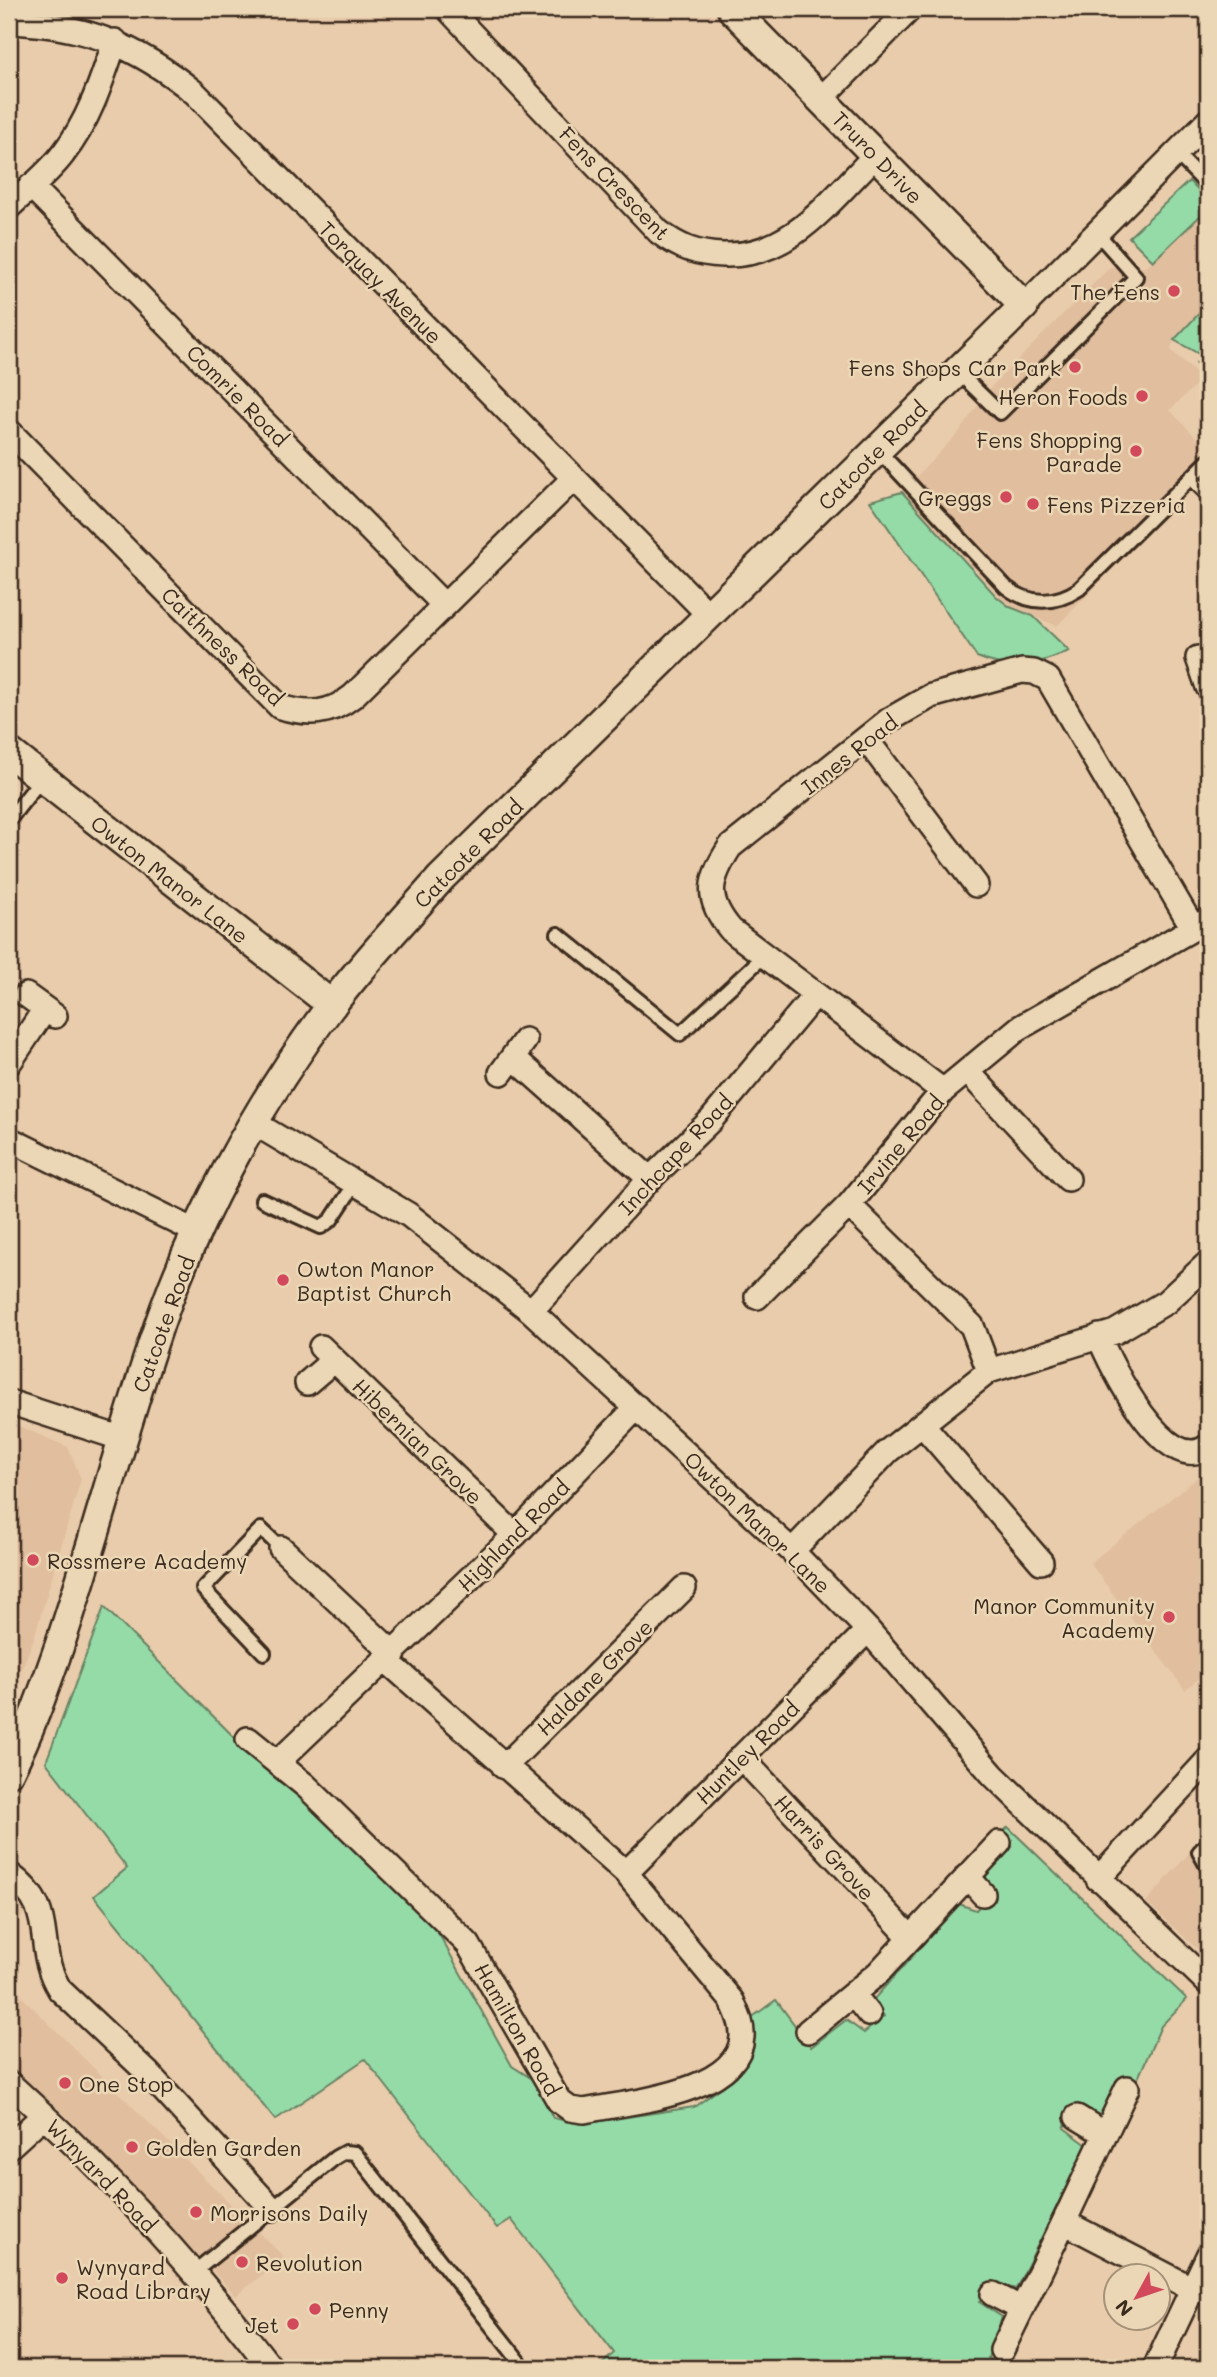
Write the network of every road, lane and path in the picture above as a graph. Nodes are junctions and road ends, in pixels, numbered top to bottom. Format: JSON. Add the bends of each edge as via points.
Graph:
{"nodes":[{"id":1,"x":448,"y":9,"type":"edge"},
{"id":2,"x":732,"y":9,"type":"edge"},
{"id":3,"x":910,"y":9,"type":"edge"},
{"id":4,"x":9,"y":22,"type":"edge"},
{"id":5,"x":115,"y":41,"type":"junction"},
{"id":6,"x":821,"y":99,"type":"junction"},
{"id":7,"x":1208,"y":121,"type":"edge"},
{"id":8,"x":1177,"y":154,"type":"junction"},
{"id":9,"x":876,"y":155,"type":"junction"},
{"id":10,"x":31,"y":186,"type":"junction"},
{"id":11,"x":1208,"y":186,"type":"edge"},
{"id":12,"x":9,"y":207,"type":"edge"},
{"id":13,"x":1097,"y":234,"type":"junction"},
{"id":14,"x":1024,"y":306,"type":"junction"},
{"id":15,"x":967,"y":380,"type":"junction"},
{"id":16,"x":9,"y":431,"type":"edge"},
{"id":17,"x":876,"y":449,"type":"junction"},
{"id":18,"x":1208,"y":461,"type":"edge"},
{"id":19,"x":574,"y":478,"type":"junction"},
{"id":20,"x":1191,"y":478,"type":"junction"},
{"id":21,"x":1208,"y":495,"type":"edge"},
{"id":22,"x":444,"y":605,"type":"junction"},
{"id":23,"x":710,"y":616,"type":"junction"},
{"id":24,"x":1198,"y":658,"type":"dead end"},
{"id":25,"x":1208,"y":687,"type":"edge"},
{"id":26,"x":866,"y":739,"type":"junction"},
{"id":27,"x":9,"y":752,"type":"edge"},
{"id":28,"x":42,"y":778,"type":"junction"},
{"id":29,"x":9,"y":820,"type":"edge"},
{"id":30,"x":976,"y":885,"type":"dead end"},
{"id":31,"x":1201,"y":924,"type":"edge"},
{"id":32,"x":558,"y":934,"type":"dead end"},
{"id":33,"x":765,"y":955,"type":"junction"},
{"id":34,"x":816,"y":995,"type":"junction"},
{"id":35,"x":332,"y":1004,"type":"junction"},
{"id":36,"x":43,"y":1007,"type":"dead end"},
{"id":37,"x":513,"y":1057,"type":"dead end"},
{"id":38,"x":9,"y":1063,"type":"edge"},
{"id":39,"x":968,"y":1072,"type":"junction"},
{"id":40,"x":943,"y":1091,"type":"junction"},
{"id":41,"x":254,"y":1123,"type":"junction"},
{"id":42,"x":9,"y":1139,"type":"edge"},
{"id":43,"x":650,"y":1179,"type":"junction"},
{"id":44,"x":1066,"y":1181,"type":"dead end"},
{"id":45,"x":354,"y":1185,"type":"junction"},
{"id":46,"x":262,"y":1200,"type":"dead end"},
{"id":47,"x":849,"y":1205,"type":"junction"},
{"id":48,"x":197,"y":1232,"type":"junction"},
{"id":49,"x":1208,"y":1263,"type":"edge"},
{"id":50,"x":757,"y":1297,"type":"dead end"},
{"id":51,"x":531,"y":1311,"type":"junction"},
{"id":52,"x":1099,"y":1336,"type":"junction"},
{"id":53,"x":989,"y":1371,"type":"junction"},
{"id":54,"x":307,"y":1383,"type":"dead end"},
{"id":55,"x":9,"y":1402,"type":"edge"},
{"id":56,"x":637,"y":1407,"type":"junction"},
{"id":57,"x":922,"y":1424,"type":"junction"},
{"id":58,"x":123,"y":1439,"type":"junction"},
{"id":59,"x":1208,"y":1446,"type":"edge"},
{"id":60,"x":515,"y":1535,"type":"junction"},
{"id":61,"x":281,"y":1548,"type":"joint"},
{"id":62,"x":792,"y":1552,"type":"junction"},
{"id":63,"x":1041,"y":1562,"type":"dead end"},
{"id":64,"x":684,"y":1588,"type":"dead end"},
{"id":65,"x":868,"y":1630,"type":"junction"},
{"id":66,"x":264,"y":1653,"type":"dead end"},
{"id":67,"x":391,"y":1657,"type":"junction"},
{"id":68,"x":248,"y":1738,"type":"dead end"},
{"id":69,"x":741,"y":1757,"type":"junction"},
{"id":70,"x":278,"y":1762,"type":"junction"},
{"id":71,"x":1206,"y":1766,"type":"edge"},
{"id":72,"x":504,"y":1767,"type":"junction"},
{"id":73,"x":9,"y":1772,"type":"edge"},
{"id":74,"x":1208,"y":1842,"type":"edge"},
{"id":75,"x":999,"y":1843,"type":"dead end"},
{"id":76,"x":1208,"y":1868,"type":"edge"},
{"id":77,"x":626,"y":1873,"type":"junction"},
{"id":78,"x":9,"y":1874,"type":"edge"},
{"id":79,"x":967,"y":1876,"type":"junction"},
{"id":80,"x":1098,"y":1879,"type":"junction"},
{"id":81,"x":983,"y":1894,"type":"dead end"},
{"id":82,"x":909,"y":1936,"type":"junction"},
{"id":83,"x":1208,"y":1983,"type":"edge"},
{"id":84,"x":853,"y":1994,"type":"junction"},
{"id":85,"x":869,"y":2014,"type":"dead end"},
{"id":86,"x":808,"y":2031,"type":"dead end"},
{"id":87,"x":9,"y":2083,"type":"edge"},
{"id":88,"x":1127,"y":2088,"type":"dead end"},
{"id":89,"x":44,"y":2115,"type":"junction"},
{"id":90,"x":1077,"y":2118,"type":"dead end"},
{"id":91,"x":1105,"y":2134,"type":"junction"},
{"id":92,"x":9,"y":2147,"type":"edge"},
{"id":93,"x":272,"y":2209,"type":"junction"},
{"id":94,"x":1064,"y":2222,"type":"junction"},
{"id":95,"x":1208,"y":2256,"type":"edge"},
{"id":96,"x":194,"y":2272,"type":"junction"},
{"id":97,"x":1193,"y":2289,"type":"junction"},
{"id":98,"x":993,"y":2294,"type":"dead end"},
{"id":99,"x":1022,"y":2309,"type":"junction"},
{"id":100,"x":1002,"y":2350,"type":"dead end"},
{"id":101,"x":1161,"y":2366,"type":"edge"},
{"id":102,"x":271,"y":2368,"type":"edge"},
{"id":103,"x":521,"y":2368,"type":"edge"}],
"edges":[{"from":1,"to":9,"type":"street","name":"Fens Crescent","via":[[659,232],[697,254],[747,256],[771,248],[794,234]]},
{"from":2,"to":6,"type":"street","name":"Truro Drive"},
{"from":3,"to":6,"type":"street"},
{"from":4,"to":5,"type":"street","name":"Torquay Avenue","via":[[76,28]]},
{"from":5,"to":10,"type":"street","via":[[76,135]]},
{"from":5,"to":19,"type":"street","name":"Torquay Avenue","via":[[195,93]]},
{"from":6,"to":9,"type":"street","name":"Truro Drive"},
{"from":7,"to":8,"type":"street","name":"Catcote Road"},
{"from":8,"to":11,"type":"lane"},
{"from":8,"to":13,"type":"street","name":"Catcote Road"},
{"from":9,"to":14,"type":"street","name":"Truro Drive"},
{"from":10,"to":12,"type":"street"},
{"from":10,"to":22,"type":"street","name":"Comrie Road"},
{"from":13,"to":14,"type":"street","name":"Catcote Road"},
{"from":13,"to":15,"type":"lane","via":[[1136,277],[1000,413]]},
{"from":14,"to":15,"type":"street","name":"Catcote Road"},
{"from":15,"to":17,"type":"street","name":"Catcote Road"},
{"from":16,"to":22,"type":"street","name":"Caithness Road","via":[[280,707],[307,715],[345,702]]},
{"from":17,"to":20,"type":"lane","via":[[1006,587],[1019,597],[1043,601],[1079,589]]},
{"from":17,"to":23,"type":"street","name":"Catcote Road"},
{"from":18,"to":20,"type":"lane"},
{"from":19,"to":22,"type":"street","name":"Caithness Road"},
{"from":19,"to":23,"type":"street","name":"Torquay Avenue"},
{"from":20,"to":21,"type":"lane"},
{"from":23,"to":35,"type":"street","name":"Catcote Road","via":[[441,878]]},
{"from":24,"to":25,"type":"street"},
{"from":26,"to":30,"type":"street"},
{"from":26,"to":31,"type":"street","name":"Innes Road","via":[[931,696],[1022,671],[1048,679]]},
{"from":26,"to":33,"type":"street","name":"Innes Road","via":[[730,847],[718,867],[712,901],[719,916]]},
{"from":27,"to":28,"type":"street","name":"Owton Manor Lane"},
{"from":28,"to":29,"type":"lane"},
{"from":28,"to":35,"type":"street","name":"Owton Manor Lane"},
{"from":31,"to":39,"type":"street","name":"Irvine Road","via":[[1019,1028]]},
{"from":32,"to":33,"type":"lane","via":[[680,1034]]},
{"from":33,"to":34,"type":"street","name":"Innes Road"},
{"from":34,"to":40,"type":"street","name":"Innes Road"},
{"from":34,"to":43,"type":"street","name":"Inchcape Road","via":[[711,1120]]},
{"from":35,"to":41,"type":"street","name":"Catcote Road"},
{"from":36,"to":38,"type":"street"},
{"from":37,"to":43,"type":"street"},
{"from":39,"to":40,"type":"street","name":"Irvine Road"},
{"from":39,"to":44,"type":"street"},
{"from":40,"to":47,"type":"street","name":"Irvine Road"},
{"from":41,"to":45,"type":"street","name":"Owton Manor Lane"},
{"from":41,"to":48,"type":"street","name":"Catcote Road"},
{"from":42,"to":48,"type":"street"},
{"from":43,"to":51,"type":"street","name":"Inchcape Road"},
{"from":45,"to":46,"type":"lane","via":[[331,1220],[321,1227]]},
{"from":45,"to":51,"type":"street","name":"Owton Manor Lane","via":[[409,1215]]},
{"from":47,"to":50,"type":"street"},
{"from":47,"to":53,"type":"street","name":"Irvine Road","via":[[972,1326]]},
{"from":48,"to":58,"type":"street","name":"Catcote Road","via":[[152,1343]]},
{"from":49,"to":52,"type":"street","via":[[1166,1301],[1115,1332]]},
{"from":51,"to":56,"type":"street","name":"Owton Manor Lane"},
{"from":52,"to":53,"type":"street"},
{"from":52,"to":59,"type":"street","via":[[1118,1379],[1166,1442],[1191,1452]]},
{"from":53,"to":57,"type":"street"},
{"from":54,"to":60,"type":"street","name":"Hibernian Grove","via":[[327,1353]]},
{"from":55,"to":58,"type":"street"},
{"from":56,"to":60,"type":"street","name":"Highland Road"},
{"from":56,"to":62,"type":"street","name":"Owton Manor Lane"},
{"from":57,"to":62,"type":"street","via":[[888,1451]]},
{"from":57,"to":63,"type":"street"},
{"from":58,"to":73,"type":"street","name":"Catcote Road","via":[[40,1701]]},
{"from":60,"to":67,"type":"street","name":"Highland Road"},
{"from":61,"to":66,"type":"lane","via":[[261,1529],[203,1589]]},
{"from":61,"to":67,"type":"street"},
{"from":62,"to":65,"type":"street","name":"Owton Manor Lane"},
{"from":64,"to":72,"type":"street","name":"Haldane Grove"},
{"from":65,"to":69,"type":"street","name":"Huntley Road"},
{"from":65,"to":80,"type":"street","name":"Owton Manor Lane","via":[[993,1775]]},
{"from":67,"to":70,"type":"street","name":"Highland Road"},
{"from":67,"to":72,"type":"street","name":"Hamilton Road"},
{"from":68,"to":70,"type":"street","name":"Hamilton Road"},
{"from":69,"to":77,"type":"street","name":"Huntley Road"},
{"from":69,"to":82,"type":"street","name":"Harris Grove"},
{"from":70,"to":77,"type":"street","name":"Hamilton Road","via":[[468,1944],[559,2101],[570,2109],[584,2111],[689,2090],[724,2069],[742,2039],[732,2001]]},
{"from":71,"to":80,"type":"street"},
{"from":72,"to":77,"type":"street","name":"Hamilton Road"},
{"from":74,"to":76,"type":"lane","via":[[1199,1852]]},
{"from":75,"to":79,"type":"street"},
{"from":78,"to":93,"type":"street","via":[[31,1892],[40,1908],[51,1975],[60,1990],[148,2073]]},
{"from":79,"to":81,"type":"street"},
{"from":79,"to":82,"type":"street"},
{"from":80,"to":83,"type":"street","name":"Owton Manor Lane"},
{"from":82,"to":84,"type":"street","via":[[893,1958]]},
{"from":84,"to":85,"type":"street"},
{"from":84,"to":86,"type":"street"},
{"from":87,"to":89,"type":"street","name":"Wynyard Road"},
{"from":88,"to":91,"type":"street"},
{"from":89,"to":92,"type":"street"},
{"from":89,"to":96,"type":"street","name":"Wynyard Road"},
{"from":90,"to":91,"type":"street"},
{"from":91,"to":94,"type":"street"},
{"from":93,"to":96,"type":"lane"},
{"from":93,"to":103,"type":"lane","via":[[336,2157],[355,2153]]},
{"from":94,"to":97,"type":"street"},
{"from":94,"to":99,"type":"street"},
{"from":95,"to":97,"type":"street"},
{"from":96,"to":102,"type":"street","name":"Wynyard Road"},
{"from":97,"to":101,"type":"street"},
{"from":98,"to":99,"type":"street"},
{"from":99,"to":100,"type":"street"}]}
